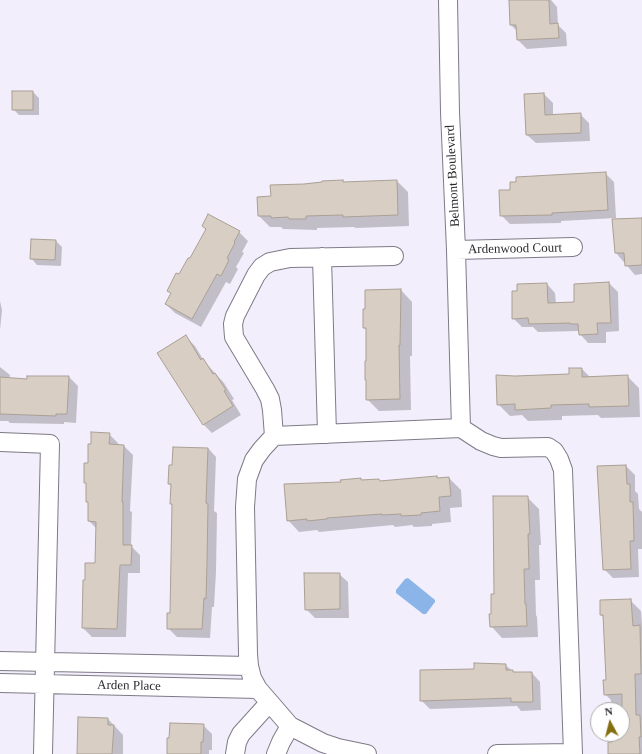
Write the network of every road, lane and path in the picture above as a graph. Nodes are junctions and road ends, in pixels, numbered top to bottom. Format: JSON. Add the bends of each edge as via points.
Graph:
{"nodes":[{"id":1,"x":448,"y":0,"type":"edge"},
{"id":2,"x":573,"y":247,"type":"dead end"},
{"id":3,"x":456,"y":250,"type":"junction"},
{"id":4,"x":394,"y":256,"type":"dead end"},
{"id":5,"x":322,"y":257,"type":"junction"},
{"id":6,"x":461,"y":428,"type":"junction"},
{"id":7,"x":327,"y":434,"type":"junction"},
{"id":8,"x":274,"y":436,"type":"junction"},
{"id":9,"x":0,"y":442,"type":"edge"},
{"id":10,"x":0,"y":661,"type":"edge"},
{"id":11,"x":45,"y":662,"type":"junction"},
{"id":12,"x":249,"y":666,"type":"junction"},
{"id":13,"x":0,"y":683,"type":"edge"},
{"id":14,"x":44,"y":684,"type":"junction"},
{"id":15,"x":258,"y":689,"type":"junction"},
{"id":16,"x":269,"y":703,"type":"junction"},
{"id":17,"x":290,"y":726,"type":"junction"},
{"id":18,"x":573,"y":753,"type":"edge"},
{"id":19,"x":43,"y":754,"type":"edge"},
{"id":20,"x":235,"y":754,"type":"edge"},
{"id":21,"x":276,"y":754,"type":"edge"},
{"id":22,"x":367,"y":754,"type":"edge"},
{"id":23,"x":497,"y":754,"type":"edge"}],
"edges":[{"from":1,"to":3,"type":"street","name":"Belmont Boulevard"},
{"from":2,"to":3,"type":"street","name":"Ardenwood Court"},
{"from":3,"to":6,"type":"street","name":"Belmont Boulevard"},
{"from":4,"to":5,"type":"street"},
{"from":5,"to":7,"type":"street"},
{"from":5,"to":8,"type":"street","via":[[278,260],[262,267],[235,316],[234,337],[270,399]]},
{"from":6,"to":7,"type":"street"},
{"from":6,"to":18,"type":"street","via":[[481,441],[501,448],[548,447],[554,451],[563,470]]},
{"from":7,"to":8,"type":"street"},
{"from":8,"to":12,"type":"street","via":[[254,460],[247,479],[245,507]]},
{"from":9,"to":11,"type":"street","via":[[50,444]]},
{"from":10,"to":11,"type":"street","name":"Arden Place"},
{"from":11,"to":12,"type":"street","name":"Arden Place"},
{"from":11,"to":14,"type":"street"},
{"from":12,"to":15,"type":"street"},
{"from":13,"to":14,"type":"street","name":"Arden Place"},
{"from":14,"to":15,"type":"street","name":"Arden Place"},
{"from":14,"to":19,"type":"street"},
{"from":15,"to":16,"type":"street"},
{"from":16,"to":17,"type":"street"},
{"from":16,"to":20,"type":"street","via":[[240,734]]},
{"from":17,"to":21,"type":"street"},
{"from":17,"to":22,"type":"street","via":[[323,743]]},
{"from":18,"to":23,"type":"street"}]}
